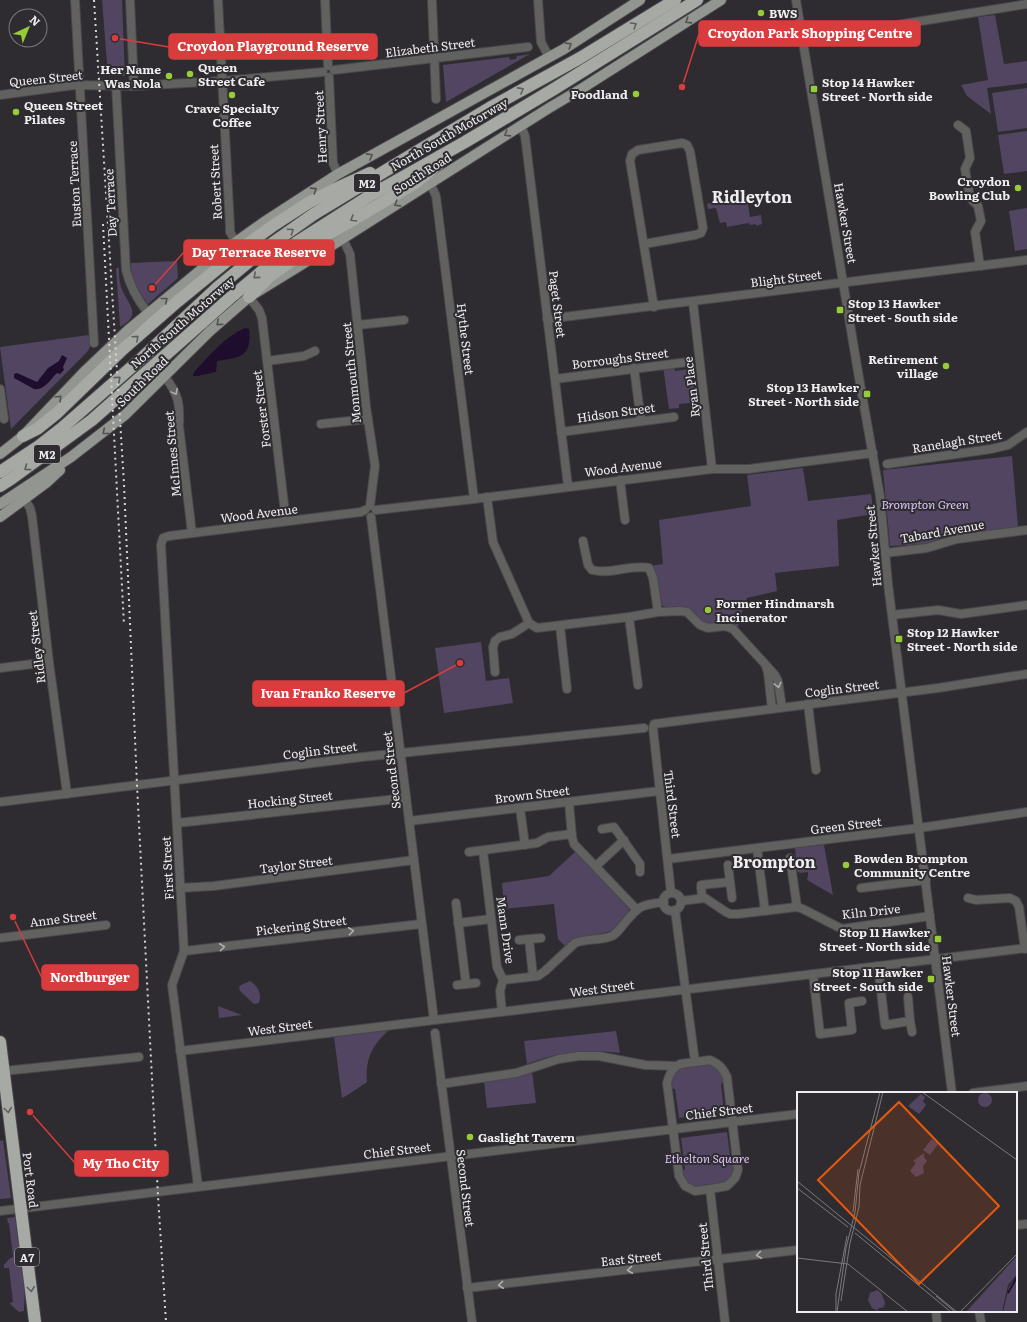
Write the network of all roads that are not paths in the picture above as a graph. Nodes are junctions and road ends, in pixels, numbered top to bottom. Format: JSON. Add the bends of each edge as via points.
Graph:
{"nodes":[{"id":1,"x":75,"y":0,"type":"edge"},
{"id":2,"x":130,"y":0,"type":"edge"},
{"id":3,"x":218,"y":0,"type":"edge"},
{"id":4,"x":325,"y":0,"type":"edge"},
{"id":5,"x":432,"y":0,"type":"edge"},
{"id":6,"x":538,"y":0,"type":"edge"},
{"id":7,"x":640,"y":0,"type":"edge"},
{"id":8,"x":675,"y":0,"type":"edge"},
{"id":9,"x":697,"y":0,"type":"edge"},
{"id":10,"x":721,"y":0,"type":"edge"},
{"id":11,"x":796,"y":0,"type":"edge"},
{"id":12,"x":1027,"y":4,"type":"edge"},
{"id":13,"x":803,"y":40,"type":"junction"},
{"id":14,"x":528,"y":47,"type":"dead end"},
{"id":15,"x":549,"y":57,"type":"junction"},
{"id":16,"x":435,"y":59,"type":"junction"},
{"id":17,"x":329,"y":71,"type":"junction"},
{"id":18,"x":222,"y":81,"type":"junction"},
{"id":19,"x":81,"y":85,"type":"junction"},
{"id":20,"x":95,"y":85,"type":"joint"},
{"id":21,"x":116,"y":86,"type":"junction"},
{"id":22,"x":134,"y":86,"type":"junction"},
{"id":23,"x":0,"y":95,"type":"edge"},
{"id":24,"x":436,"y":99,"type":"dead end"},
{"id":25,"x":521,"y":126,"type":"junction"},
{"id":26,"x":958,"y":126,"type":"dead end"},
{"id":27,"x":466,"y":142,"type":"junction"},
{"id":28,"x":408,"y":157,"type":"junction"},
{"id":29,"x":338,"y":174,"type":"junction"},
{"id":30,"x":430,"y":183,"type":"junction"},
{"id":31,"x":343,"y":239,"type":"junction"},
{"id":32,"x":236,"y":242,"type":"junction"},
{"id":33,"x":644,"y":244,"type":"junction"},
{"id":34,"x":1027,"y":260,"type":"edge"},
{"id":35,"x":980,"y":266,"type":"junction"},
{"id":36,"x":844,"y":283,"type":"junction"},
{"id":37,"x":249,"y":297,"type":"junction"},
{"id":38,"x":693,"y":302,"type":"junction"},
{"id":39,"x":654,"y":307,"type":"junction"},
{"id":40,"x":148,"y":313,"type":"junction"},
{"id":41,"x":547,"y":319,"type":"junction"},
{"id":42,"x":404,"y":320,"type":"dead end"},
{"id":43,"x":358,"y":325,"type":"junction"},
{"id":44,"x":94,"y":343,"type":"dead end"},
{"id":45,"x":315,"y":351,"type":"dead end"},
{"id":46,"x":267,"y":361,"type":"junction"},
{"id":47,"x":688,"y":362,"type":"dead end"},
{"id":48,"x":634,"y":368,"type":"junction"},
{"id":49,"x":164,"y":377,"type":"junction"},
{"id":50,"x":555,"y":378,"type":"junction"},
{"id":51,"x":0,"y":389,"type":"edge"},
{"id":52,"x":674,"y":417,"type":"dead end"},
{"id":53,"x":4,"y":419,"type":"dead end"},
{"id":54,"x":368,"y":419,"type":"junction"},
{"id":55,"x":641,"y":421,"type":"junction"},
{"id":56,"x":321,"y":424,"type":"dead end"},
{"id":57,"x":561,"y":432,"type":"junction"},
{"id":58,"x":1027,"y":432,"type":"edge"},
{"id":59,"x":23,"y":436,"type":"junction"},
{"id":60,"x":873,"y":452,"type":"junction"},
{"id":61,"x":0,"y":454,"type":"edge"},
{"id":62,"x":71,"y":458,"type":"junction"},
{"id":63,"x":887,"y":464,"type":"dead end"},
{"id":64,"x":712,"y":468,"type":"junction"},
{"id":65,"x":0,"y":472,"type":"edge"},
{"id":66,"x":620,"y":480,"type":"junction"},
{"id":67,"x":0,"y":486,"type":"edge"},
{"id":68,"x":568,"y":486,"type":"junction"},
{"id":69,"x":487,"y":497,"type":"junction"},
{"id":70,"x":474,"y":499,"type":"junction"},
{"id":71,"x":25,"y":500,"type":"junction"},
{"id":72,"x":0,"y":504,"type":"edge"},
{"id":73,"x":370,"y":511,"type":"junction"},
{"id":74,"x":0,"y":517,"type":"edge"},
{"id":75,"x":625,"y":520,"type":"dead end"},
{"id":76,"x":286,"y":521,"type":"junction"},
{"id":77,"x":1027,"y":530,"type":"edge"},
{"id":78,"x":192,"y":533,"type":"junction"},
{"id":79,"x":583,"y":541,"type":"dead end"},
{"id":80,"x":161,"y":545,"type":"joint"},
{"id":81,"x":886,"y":553,"type":"junction"},
{"id":82,"x":1027,"y":605,"type":"edge"},
{"id":83,"x":658,"y":612,"type":"junction"},
{"id":84,"x":892,"y":615,"type":"junction"},
{"id":85,"x":629,"y":617,"type":"junction"},
{"id":86,"x":529,"y":623,"type":"junction"},
{"id":87,"x":560,"y":626,"type":"junction"},
{"id":88,"x":49,"y":662,"type":"junction"},
{"id":89,"x":766,"y":665,"type":"junction"},
{"id":90,"x":0,"y":668,"type":"edge"},
{"id":91,"x":495,"y":672,"type":"dead end"},
{"id":92,"x":1027,"y":674,"type":"edge"},
{"id":93,"x":638,"y":685,"type":"dead end"},
{"id":94,"x":567,"y":689,"type":"dead end"},
{"id":95,"x":902,"y":693,"type":"junction"},
{"id":96,"x":808,"y":704,"type":"junction"},
{"id":97,"x":782,"y":707,"type":"junction"},
{"id":98,"x":772,"y":709,"type":"junction"},
{"id":99,"x":660,"y":724,"type":"joint"},
{"id":100,"x":644,"y":728,"type":"dead end"},
{"id":101,"x":401,"y":752,"type":"junction"},
{"id":102,"x":816,"y":770,"type":"dead end"},
{"id":103,"x":175,"y":781,"type":"junction"},
{"id":104,"x":659,"y":791,"type":"junction"},
{"id":105,"x":68,"y":794,"type":"junction"},
{"id":106,"x":406,"y":798,"type":"junction"},
{"id":107,"x":0,"y":802,"type":"edge"},
{"id":108,"x":569,"y":802,"type":"junction"},
{"id":109,"x":520,"y":808,"type":"junction"},
{"id":110,"x":1027,"y":812,"type":"edge"},
{"id":111,"x":409,"y":821,"type":"junction"},
{"id":112,"x":177,"y":823,"type":"junction"},
{"id":113,"x":919,"y":828,"type":"junction"},
{"id":114,"x":602,"y":829,"type":"dead end"},
{"id":115,"x":572,"y":834,"type":"junction"},
{"id":116,"x":624,"y":840,"type":"junction"},
{"id":117,"x":525,"y":845,"type":"junction"},
{"id":118,"x":757,"y":848,"type":"junction"},
{"id":119,"x":483,"y":851,"type":"junction"},
{"id":120,"x":469,"y":852,"type":"dead end"},
{"id":121,"x":790,"y":858,"type":"dead end"},
{"id":122,"x":668,"y":859,"type":"junction"},
{"id":123,"x":414,"y":860,"type":"junction"},
{"id":124,"x":728,"y":865,"type":"dead end"},
{"id":125,"x":596,"y":866,"type":"junction"},
{"id":126,"x":640,"y":872,"type":"dead end"},
{"id":127,"x":926,"y":880,"type":"junction"},
{"id":128,"x":730,"y":882,"type":"junction"},
{"id":129,"x":180,"y":888,"type":"junction"},
{"id":130,"x":861,"y":888,"type":"dead end"},
{"id":131,"x":671,"y":893,"type":"junction"},
{"id":132,"x":702,"y":898,"type":"junction"},
{"id":133,"x":732,"y":898,"type":"dead end"},
{"id":134,"x":968,"y":898,"type":"dead end"},
{"id":135,"x":681,"y":901,"type":"junction"},
{"id":136,"x":664,"y":902,"type":"junction"},
{"id":137,"x":456,"y":904,"type":"dead end"},
{"id":138,"x":797,"y":907,"type":"junction"},
{"id":139,"x":636,"y":910,"type":"junction"},
{"id":140,"x":675,"y":910,"type":"junction"},
{"id":141,"x":765,"y":911,"type":"junction"},
{"id":142,"x":930,"y":916,"type":"junction"},
{"id":143,"x":491,"y":919,"type":"junction"},
{"id":144,"x":458,"y":923,"type":"junction"},
{"id":145,"x":421,"y":924,"type":"junction"},
{"id":146,"x":106,"y":925,"type":"dead end"},
{"id":147,"x":0,"y":938,"type":"edge"},
{"id":148,"x":541,"y":938,"type":"dead end"},
{"id":149,"x":529,"y":939,"type":"junction"},
{"id":150,"x":519,"y":940,"type":"dead end"},
{"id":151,"x":1026,"y":949,"type":"edge"},
{"id":152,"x":184,"y":951,"type":"junction"},
{"id":153,"x":935,"y":959,"type":"junction"},
{"id":154,"x":878,"y":966,"type":"junction"},
{"id":155,"x":813,"y":974,"type":"junction"},
{"id":156,"x":533,"y":976,"type":"junction"},
{"id":157,"x":503,"y":980,"type":"junction"},
{"id":158,"x":476,"y":983,"type":"dead end"},
{"id":159,"x":466,"y":984,"type":"junction"},
{"id":160,"x":457,"y":985,"type":"dead end"},
{"id":161,"x":685,"y":990,"type":"junction"},
{"id":162,"x":908,"y":997,"type":"dead end"},
{"id":163,"x":862,"y":1001,"type":"dead end"},
{"id":164,"x":502,"y":1012,"type":"junction"},
{"id":165,"x":434,"y":1020,"type":"junction"},
{"id":166,"x":910,"y":1021,"type":"junction"},
{"id":167,"x":912,"y":1032,"type":"dead end"},
{"id":168,"x":435,"y":1033,"type":"dead end"},
{"id":169,"x":0,"y":1042,"type":"edge"},
{"id":170,"x":180,"y":1051,"type":"junction"},
{"id":171,"x":139,"y":1057,"type":"dead end"},
{"id":172,"x":695,"y":1062,"type":"junction"},
{"id":173,"x":662,"y":1065,"type":"junction"},
{"id":174,"x":676,"y":1066,"type":"junction"},
{"id":175,"x":2,"y":1071,"type":"edge"},
{"id":176,"x":668,"y":1077,"type":"junction"},
{"id":177,"x":441,"y":1084,"type":"junction"},
{"id":178,"x":1027,"y":1086,"type":"edge"},
{"id":179,"x":952,"y":1092,"type":"edge"},
{"id":180,"x":980,"y":1092,"type":"edge"},
{"id":181,"x":797,"y":1114,"type":"edge"},
{"id":182,"x":732,"y":1122,"type":"junction"},
{"id":183,"x":673,"y":1129,"type":"junction"},
{"id":184,"x":450,"y":1155,"type":"junction"},
{"id":185,"x":198,"y":1186,"type":"junction"},
{"id":186,"x":710,"y":1189,"type":"junction"},
{"id":187,"x":21,"y":1208,"type":"junction"},
{"id":188,"x":0,"y":1211,"type":"edge"},
{"id":189,"x":1027,"y":1224,"type":"edge"},
{"id":190,"x":1017,"y":1225,"type":"edge"},
{"id":191,"x":797,"y":1250,"type":"edge"},
{"id":192,"x":717,"y":1260,"type":"junction"},
{"id":193,"x":467,"y":1288,"type":"junction"},
{"id":194,"x":936,"y":1312,"type":"edge"},
{"id":195,"x":979,"y":1312,"type":"edge"},
{"id":196,"x":35,"y":1322,"type":"edge"},
{"id":197,"x":472,"y":1322,"type":"edge"},
{"id":198,"x":725,"y":1322,"type":"edge"},
{"id":199,"x":937,"y":1322,"type":"edge"},
{"id":200,"x":981,"y":1322,"type":"edge"}],
"edges":[{"from":1,"to":19,"type":"street","name":"Euston Terrace"},
{"from":2,"to":22,"type":"street"},
{"from":3,"to":18,"type":"street","name":"Robert Street"},
{"from":4,"to":17,"type":"street","name":"Henry Street"},
{"from":5,"to":16,"type":"street"},
{"from":6,"to":15,"type":"street","via":[[541,42]]},
{"from":15,"to":7,"type":"main road","one_way":true},
{"from":28,"to":8,"type":"highway","name":"North South Motorway","number":"M2","one_way":true},
{"from":9,"to":27,"type":"highway","name":"North South Motorway","number":"M2"},
{"from":10,"to":25,"type":"main road","name":"South Road","one_way":true},
{"from":11,"to":13,"type":"street","name":"Hawker Street"},
{"from":12,"to":13,"type":"street"},
{"from":13,"to":36,"type":"street","name":"Hawker Street"},
{"from":14,"to":16,"type":"street","name":"Elizabeth Street"},
{"from":29,"to":15,"type":"main road","one_way":true},
{"from":16,"to":17,"type":"street","name":"Elizabeth Street"},
{"from":16,"to":24,"type":"street"},
{"from":17,"to":18,"type":"street","name":"Elizabeth Street"},
{"from":17,"to":29,"type":"street","name":"Henry Street","via":[[333,163]]},
{"from":18,"to":22,"type":"street","name":"Elizabeth Street"},
{"from":18,"to":32,"type":"street","name":"Robert Street","via":[[230,232]]},
{"from":19,"to":20,"type":"street","name":"Queen Street"},
{"from":19,"to":23,"type":"street","name":"Queen Street"},
{"from":19,"to":44,"type":"street","name":"Euston Terrace"},
{"from":20,"to":21,"type":"street","name":"Elizabeth Street"},
{"from":21,"to":22,"type":"street","name":"Elizabeth Street"},
{"from":21,"to":40,"type":"street","name":"Day Terrace","via":[[126,270],[134,294]]},
{"from":25,"to":30,"type":"main road","name":"South Road","one_way":true},
{"from":25,"to":41,"type":"street","name":"Paget Street","via":[[525,136]]},
{"from":26,"to":35,"type":"street","via":[[966,131],[970,158],[965,169],[970,198],[978,206],[981,221],[975,232]]},
{"from":27,"to":37,"type":"highway","one_way":true,"via":[[415,183],[329,234],[270,276]]},
{"from":27,"to":67,"type":"highway","name":"North South Motorway","number":"M2","one_way":true,"via":[[371,194],[297,242],[92,420]]},
{"from":59,"to":28,"type":"highway","one_way":true,"via":[[37,429],[57,413],[123,349],[178,301],[274,224],[333,190]]},
{"from":65,"to":28,"type":"highway","name":"North South Motorway","number":"M2","one_way":true,"via":[[62,428],[258,254],[314,214]]},
{"from":32,"to":29,"type":"main road","one_way":true},
{"from":30,"to":31,"type":"main road","name":"South Road","one_way":true},
{"from":30,"to":70,"type":"street","name":"Hythe Street","via":[[436,196]]},
{"from":31,"to":37,"type":"main road","name":"South Road"},
{"from":31,"to":43,"type":"street","name":"Monmouth Street","via":[[350,254]]},
{"from":40,"to":32,"type":"main road","one_way":true},
{"from":33,"to":33,"type":"street","via":[[630,162],[632,154],[638,150],[682,143],[687,145],[703,228],[701,233]]},
{"from":33,"to":39,"type":"street"},
{"from":34,"to":35,"type":"street","name":"Blight Street"},
{"from":35,"to":36,"type":"street","name":"Blight Street"},
{"from":36,"to":38,"type":"street","name":"Blight Street"},
{"from":36,"to":60,"type":"street","name":"Hawker Street"},
{"from":37,"to":46,"type":"street","name":"Forster Street","via":[[262,318]]},
{"from":37,"to":49,"type":"main road","name":"South Road","one_way":true},
{"from":38,"to":39,"type":"street","name":"Blight Street"},
{"from":38,"to":64,"type":"street","name":"Ryan Place"},
{"from":39,"to":41,"type":"street","name":"Blight Street"},
{"from":59,"to":40,"type":"main road","one_way":true,"via":[[86,370]]},
{"from":41,"to":50,"type":"street","name":"Paget Street"},
{"from":42,"to":43,"type":"street"},
{"from":43,"to":54,"type":"street","name":"Monmouth Street"},
{"from":45,"to":46,"type":"street","via":[[304,356]]},
{"from":46,"to":76,"type":"street","name":"Forster Street"},
{"from":47,"to":48,"type":"street","name":"Borroughs Street"},
{"from":48,"to":50,"type":"street","name":"Borroughs Street"},
{"from":48,"to":55,"type":"street"},
{"from":49,"to":62,"type":"main road","name":"South Road","one_way":true,"via":[[125,415]]},
{"from":49,"to":78,"type":"street","name":"McInnes Street","one_way":true,"via":[[174,388],[180,408],[179,426]]},
{"from":50,"to":57,"type":"street","name":"Paget Street"},
{"from":51,"to":53,"type":"street"},
{"from":52,"to":55,"type":"street","name":"Hidson Street"},
{"from":54,"to":56,"type":"street"},
{"from":54,"to":73,"type":"street","name":"Monmouth Street","via":[[375,466]]},
{"from":55,"to":57,"type":"street","name":"Hidson Street"},
{"from":57,"to":68,"type":"street","name":"Paget Street"},
{"from":58,"to":63,"type":"street","name":"Ranelagh Street","via":[[1008,445],[991,449]]},
{"from":59,"to":61,"type":"main road"},
{"from":60,"to":64,"type":"street","name":"Wood Avenue","via":[[749,469]]},
{"from":60,"to":81,"type":"street","name":"Hawker Street"},
{"from":62,"to":71,"type":"main road"},
{"from":62,"to":72,"type":"main road","name":"South Road"},
{"from":64,"to":66,"type":"street","name":"Wood Avenue"},
{"from":66,"to":68,"type":"street","name":"Wood Avenue"},
{"from":66,"to":75,"type":"street"},
{"from":68,"to":69,"type":"street","name":"Wood Avenue"},
{"from":69,"to":70,"type":"street","name":"Wood Avenue"},
{"from":69,"to":86,"type":"street","via":[[493,542]]},
{"from":70,"to":73,"type":"street","name":"Wood Avenue"},
{"from":71,"to":74,"type":"main road"},
{"from":71,"to":88,"type":"street","name":"Ridley Street","via":[[32,516]]},
{"from":73,"to":76,"type":"street","name":"Wood Avenue"},
{"from":73,"to":101,"type":"street","name":"Second Street"},
{"from":76,"to":78,"type":"street","name":"Wood Avenue"},
{"from":77,"to":81,"type":"street","name":"Tabard Avenue","via":[[957,538],[927,548]]},
{"from":78,"to":80,"type":"street","name":"Wood Avenue","via":[[168,536],[163,538]]},
{"from":79,"to":83,"type":"street","via":[[588,565],[592,570],[600,572],[641,566],[649,568]]},
{"from":80,"to":103,"type":"street","name":"First Street"},
{"from":81,"to":84,"type":"street","name":"Hawker Street"},
{"from":82,"to":84,"type":"street","via":[[961,614],[938,610]]},
{"from":83,"to":85,"type":"street"},
{"from":83,"to":89,"type":"street","via":[[687,612],[700,625],[708,628],[725,626],[733,629]]},
{"from":84,"to":95,"type":"street","name":"Hawker Street"},
{"from":85,"to":87,"type":"street"},
{"from":85,"to":93,"type":"street"},
{"from":86,"to":87,"type":"street","via":[[537,628]]},
{"from":86,"to":91,"type":"street","via":[[495,641]]},
{"from":87,"to":94,"type":"street"},
{"from":88,"to":90,"type":"street"},
{"from":88,"to":105,"type":"street","name":"Ridley Street"},
{"from":89,"to":97,"type":"street","one_way":true,"via":[[778,681]]},
{"from":89,"to":98,"type":"street"},
{"from":92,"to":95,"type":"street","name":"Coglin Street"},
{"from":95,"to":96,"type":"street","name":"Coglin Street"},
{"from":95,"to":113,"type":"street","name":"Hawker Street"},
{"from":96,"to":97,"type":"street","name":"Coglin Street"},
{"from":96,"to":102,"type":"street"},
{"from":97,"to":98,"type":"street","name":"Coglin Street"},
{"from":98,"to":99,"type":"street","name":"Coglin Street"},
{"from":99,"to":104,"type":"street","name":"Third Street","via":[[654,724],[653,728]]},
{"from":100,"to":101,"type":"street","name":"Coglin Street"},
{"from":101,"to":103,"type":"street","name":"Coglin Street"},
{"from":101,"to":106,"type":"street","name":"Second Street"},
{"from":103,"to":105,"type":"street","name":"Coglin Street"},
{"from":103,"to":112,"type":"street","name":"First Street"},
{"from":104,"to":108,"type":"street","name":"Brown Street"},
{"from":104,"to":122,"type":"street","name":"Third Street"},
{"from":105,"to":107,"type":"street","name":"Coglin Street"},
{"from":106,"to":111,"type":"street","name":"Second Street"},
{"from":106,"to":112,"type":"street","name":"Hocking Street"},
{"from":108,"to":109,"type":"street","name":"Brown Street"},
{"from":108,"to":115,"type":"street"},
{"from":109,"to":111,"type":"street","name":"Brown Street"},
{"from":109,"to":117,"type":"street"},
{"from":110,"to":113,"type":"street","name":"Green Street"},
{"from":111,"to":123,"type":"street","name":"Second Street"},
{"from":112,"to":129,"type":"street","name":"First Street"},
{"from":113,"to":118,"type":"street","name":"Green Street"},
{"from":113,"to":127,"type":"street","name":"Hawker Street"},
{"from":114,"to":116,"type":"street","via":[[614,827]]},
{"from":115,"to":117,"type":"street","via":[[548,837],[537,843]]},
{"from":115,"to":125,"type":"street","via":[[574,844]]},
{"from":116,"to":125,"type":"street"},
{"from":116,"to":126,"type":"street","via":[[640,864]]},
{"from":117,"to":119,"type":"street"},
{"from":118,"to":122,"type":"street","name":"Green Street"},
{"from":118,"to":141,"type":"street"},
{"from":119,"to":120,"type":"street"},
{"from":119,"to":143,"type":"street","name":"Mann Drive"},
{"from":121,"to":138,"type":"street"},
{"from":122,"to":131,"type":"street","name":"Third Street"},
{"from":123,"to":129,"type":"street","name":"Taylor Street","via":[[214,886]]},
{"from":123,"to":145,"type":"street","name":"Second Street"},
{"from":124,"to":128,"type":"street"},
{"from":125,"to":139,"type":"street"},
{"from":127,"to":130,"type":"street"},
{"from":127,"to":142,"type":"street","name":"Hawker Street"},
{"from":128,"to":132,"type":"street","via":[[701,885]]},
{"from":128,"to":133,"type":"street"},
{"from":129,"to":152,"type":"street","name":"First Street"},
{"from":131,"to":135,"type":"street","via":[[678,896]]},
{"from":131,"to":136,"type":"street","via":[[665,896]]},
{"from":132,"to":135,"type":"street"},
{"from":132,"to":141,"type":"street","via":[[730,914]]},
{"from":134,"to":151,"type":"street","via":[[1010,898],[1016,901]]},
{"from":135,"to":140,"type":"street"},
{"from":136,"to":139,"type":"street","via":[[642,905]]},
{"from":136,"to":140,"type":"street","via":[[667,908]]},
{"from":137,"to":144,"type":"street"},
{"from":138,"to":141,"type":"street"},
{"from":138,"to":142,"type":"street","name":"Kiln Drive","via":[[842,928]]},
{"from":139,"to":156,"type":"street","via":[[612,936],[575,943],[545,971]]},
{"from":140,"to":161,"type":"street"},
{"from":142,"to":153,"type":"street","name":"Hawker Street"},
{"from":143,"to":144,"type":"street"},
{"from":143,"to":157,"type":"street","name":"Mann Drive","via":[[497,968]]},
{"from":144,"to":159,"type":"street"},
{"from":152,"to":145,"type":"street","name":"Pickering Street","one_way":true},
{"from":145,"to":165,"type":"street","name":"Second Street"},
{"from":146,"to":147,"type":"street","name":"Anne Street"},
{"from":148,"to":149,"type":"street"},
{"from":149,"to":150,"type":"street"},
{"from":149,"to":156,"type":"street"},
{"from":151,"to":153,"type":"street","name":"West Street"},
{"from":152,"to":170,"type":"street","name":"First Street","via":[[172,985]]},
{"from":153,"to":154,"type":"street","name":"West Street"},
{"from":153,"to":179,"type":"street","name":"Hawker Street"},
{"from":154,"to":155,"type":"street","name":"West Street"},
{"from":154,"to":166,"type":"street","via":[[886,1025]]},
{"from":155,"to":161,"type":"street","name":"West Street"},
{"from":155,"to":163,"type":"street","via":[[820,1034],[852,1030],[849,1003]]},
{"from":156,"to":157,"type":"street"},
{"from":157,"to":164,"type":"street","name":"Mann Drive","via":[[500,991]]},
{"from":158,"to":159,"type":"street"},
{"from":159,"to":160,"type":"street"},
{"from":161,"to":164,"type":"street","name":"West Street"},
{"from":161,"to":172,"type":"street"},
{"from":162,"to":166,"type":"street"},
{"from":164,"to":165,"type":"street","name":"West Street"},
{"from":165,"to":170,"type":"street","name":"West Street"},
{"from":166,"to":167,"type":"street"},
{"from":168,"to":177,"type":"street","name":"Second Street"},
{"from":169,"to":175,"type":"highway","name":"Port Road","number":"A7"},
{"from":170,"to":185,"type":"street","name":"First Street"},
{"from":171,"to":175,"type":"street"},
{"from":172,"to":174,"type":"street"},
{"from":172,"to":182,"type":"street","via":[[710,1060],[718,1063],[724,1070]]},
{"from":173,"to":174,"type":"street"},
{"from":173,"to":176,"type":"street"},
{"from":173,"to":177,"type":"street","via":[[645,1065],[599,1056],[579,1056],[559,1059],[516,1073]]},
{"from":174,"to":176,"type":"street"},
{"from":175,"to":187,"type":"highway","name":"Port Road","number":"A7","one_way":true},
{"from":176,"to":183,"type":"street"},
{"from":177,"to":184,"type":"street","name":"Second Street"},
{"from":178,"to":180,"type":"street"},
{"from":181,"to":182,"type":"street","name":"Chief Street"},
{"from":182,"to":183,"type":"street","name":"Chief Street"},
{"from":182,"to":186,"type":"street","via":[[738,1170],[735,1178],[727,1186]]},
{"from":183,"to":184,"type":"street","name":"Chief Street"},
{"from":183,"to":186,"type":"street","via":[[678,1176],[685,1186],[696,1191]]},
{"from":184,"to":185,"type":"street","name":"Chief Street"},
{"from":184,"to":193,"type":"street","name":"Second Street"},
{"from":185,"to":187,"type":"street","name":"Chief Street"},
{"from":186,"to":192,"type":"street","name":"Third Street"},
{"from":187,"to":188,"type":"street","name":"Chief Street"},
{"from":187,"to":196,"type":"highway","name":"Port Road","number":"A7","one_way":true},
{"from":189,"to":190,"type":"street"},
{"from":191,"to":192,"type":"street","name":"East Street","one_way":true},
{"from":192,"to":193,"type":"street","name":"East Street","one_way":true},
{"from":192,"to":198,"type":"street","name":"Third Street"},
{"from":193,"to":197,"type":"street","name":"Second Street"},
{"from":194,"to":199,"type":"street"},
{"from":195,"to":200,"type":"street"}]}
